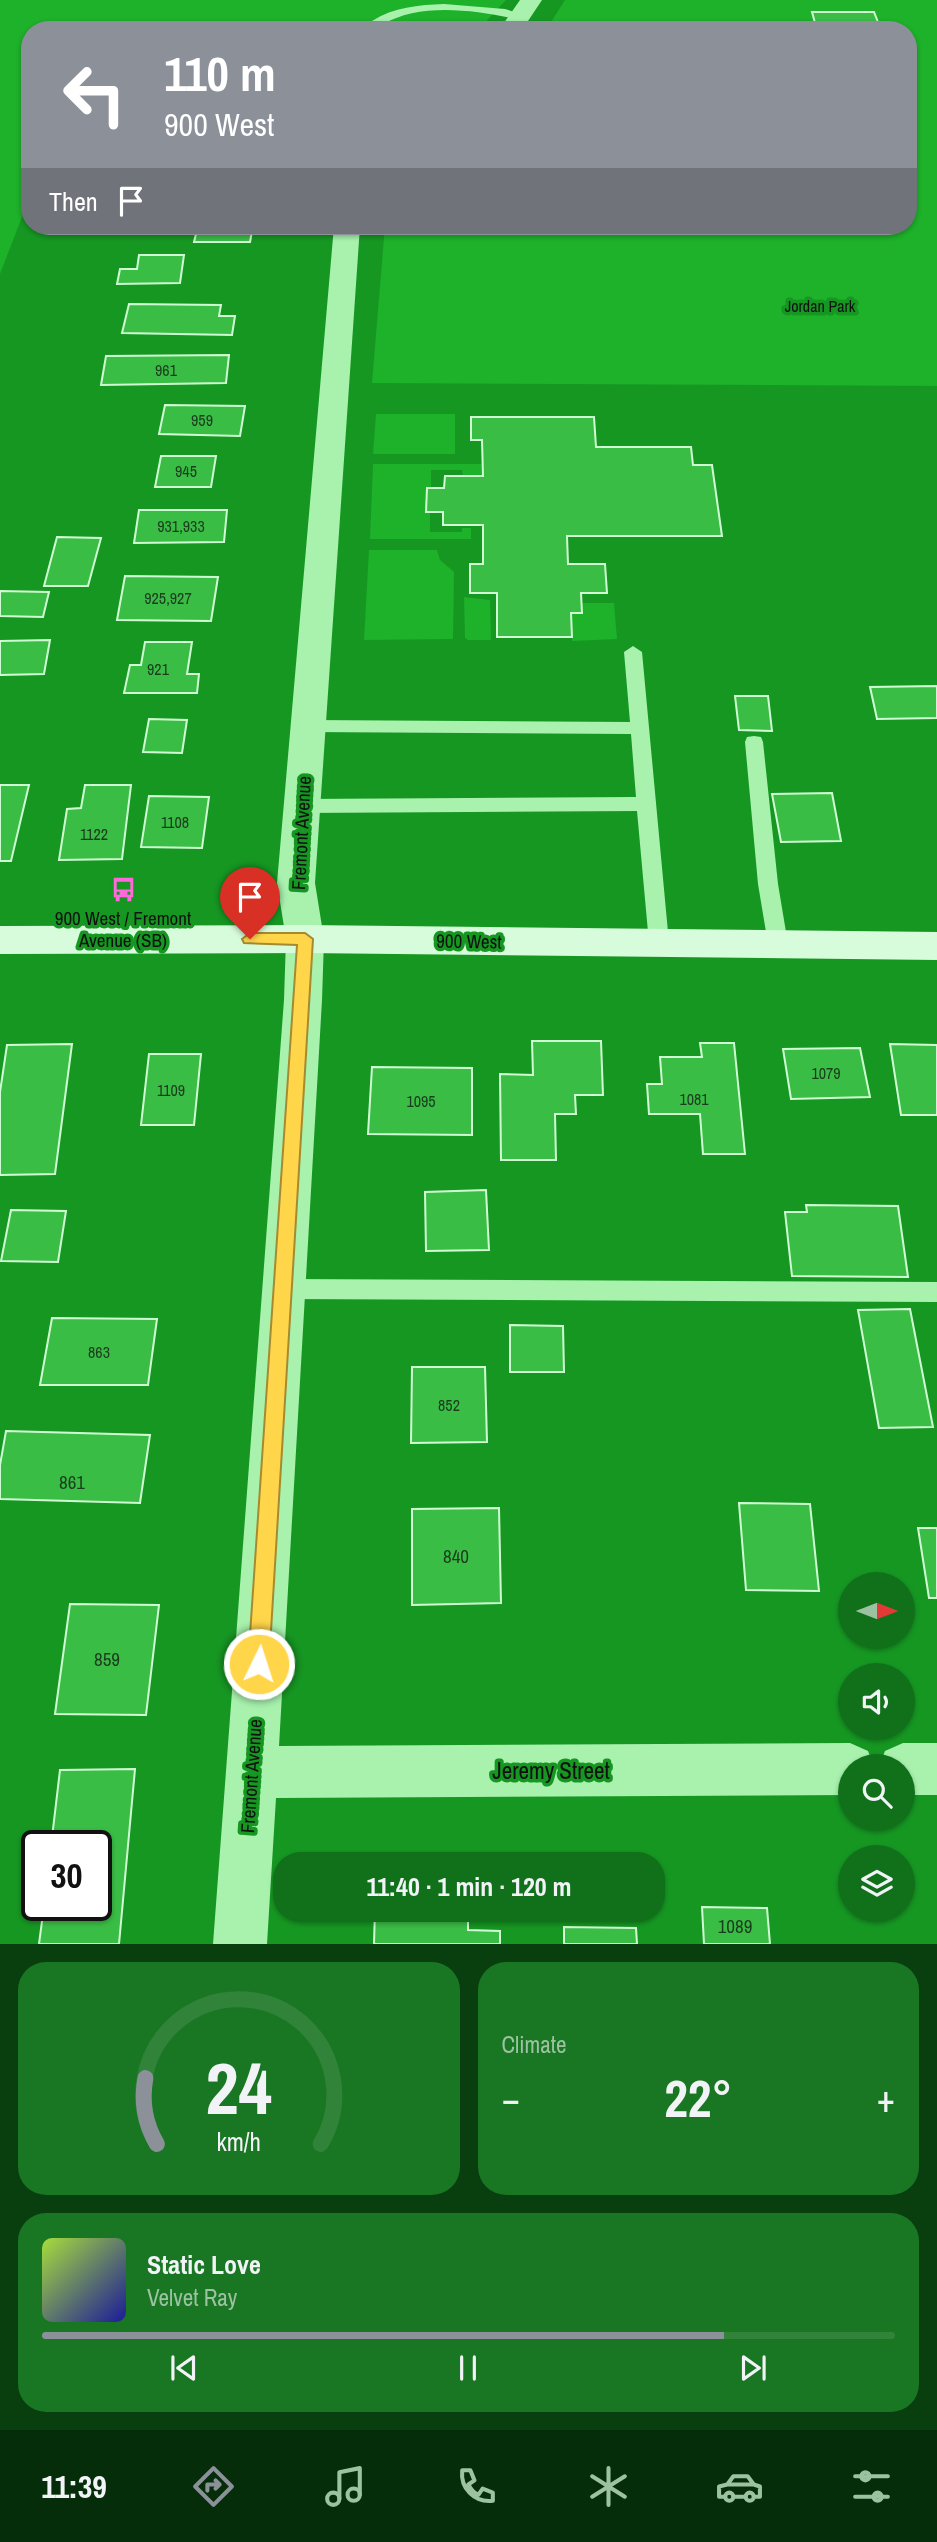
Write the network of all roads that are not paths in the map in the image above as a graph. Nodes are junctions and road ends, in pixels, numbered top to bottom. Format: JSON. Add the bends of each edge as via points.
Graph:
{"nodes":[{"id":1,"x":521,"y":15,"type":"edge"},
{"id":2,"x":379,"y":21,"type":"edge"},
{"id":3,"x":345,"y":235,"type":"edge"},
{"id":4,"x":633,"y":652,"type":"dead end"},
{"id":5,"x":308,"y":726,"type":"junction"},
{"id":6,"x":640,"y":728,"type":"junction"},
{"id":7,"x":754,"y":742,"type":"dead end"},
{"id":8,"x":647,"y":804,"type":"junction"},
{"id":9,"x":302,"y":806,"type":"junction"},
{"id":10,"x":305,"y":939,"type":"junction"},
{"id":11,"x":0,"y":940,"type":"edge"},
{"id":12,"x":659,"y":943,"type":"junction"},
{"id":13,"x":778,"y":944,"type":"junction"},
{"id":14,"x":937,"y":946,"type":"edge"},
{"id":15,"x":283,"y":1289,"type":"junction"},
{"id":16,"x":937,"y":1292,"type":"edge"},
{"id":17,"x":838,"y":1769,"type":"edge"},
{"id":18,"x":915,"y":1769,"type":"edge"},
{"id":19,"x":937,"y":1769,"type":"edge"},
{"id":20,"x":252,"y":1772,"type":"junction"},
{"id":21,"x":240,"y":1944,"type":"edge"}],
"edges":[{"from":1,"to":2,"type":"lane","via":[[449,2],[413,2],[389,9]]},
{"from":3,"to":5,"type":"street","name":"Fremont Avenue"},
{"from":4,"to":6,"type":"lane"},
{"from":5,"to":6,"type":"lane"},
{"from":5,"to":9,"type":"street","name":"Fremont Avenue"},
{"from":6,"to":8,"type":"lane"},
{"from":7,"to":13,"type":"lane"},
{"from":8,"to":9,"type":"lane"},
{"from":8,"to":12,"type":"lane"},
{"from":9,"to":10,"type":"street","name":"Fremont Avenue","via":[[296,883]]},
{"from":10,"to":11,"type":"main road","name":"900 West"},
{"from":10,"to":12,"type":"main road","name":"900 West"},
{"from":10,"to":15,"type":"street","name":"Fremont Avenue"},
{"from":12,"to":13,"type":"main road","name":"900 West"},
{"from":13,"to":14,"type":"main road","name":"900 West"},
{"from":15,"to":16,"type":"lane"},
{"from":15,"to":20,"type":"street","name":"Fremont Avenue"},
{"from":17,"to":20,"type":"street","name":"Jeremy Street"},
{"from":18,"to":19,"type":"street"},
{"from":20,"to":21,"type":"street","name":"Fremont Avenue"}]}
